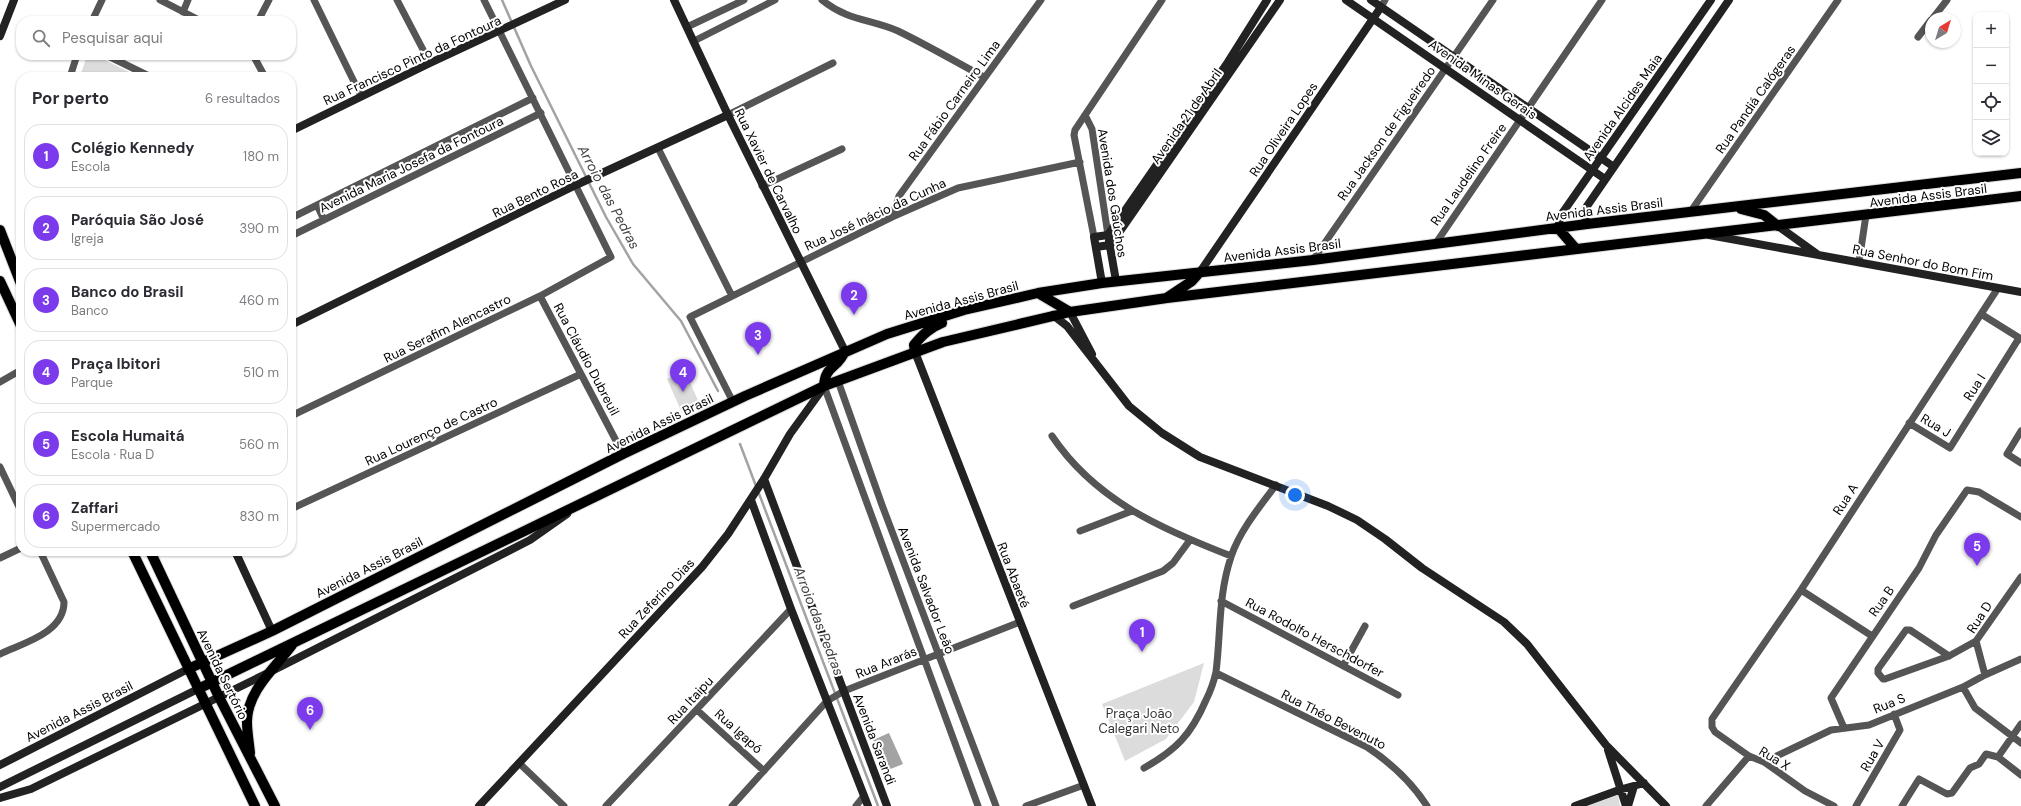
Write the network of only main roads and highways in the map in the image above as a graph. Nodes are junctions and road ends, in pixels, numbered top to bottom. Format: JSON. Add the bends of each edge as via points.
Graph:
{"nodes":[{"id":1,"x":2021,"y":173,"type":"edge"},
{"id":2,"x":2021,"y":196,"type":"edge"},
{"id":3,"x":1736,"y":207,"type":"junction"},
{"id":4,"x":1778,"y":226,"type":"junction"},
{"id":5,"x":1558,"y":228,"type":"junction"},
{"id":6,"x":0,"y":230,"type":"edge"},
{"id":7,"x":1576,"y":249,"type":"junction"},
{"id":8,"x":16,"y":261,"type":"edge"},
{"id":9,"x":1200,"y":272,"type":"junction"},
{"id":10,"x":0,"y":281,"type":"edge"},
{"id":11,"x":1038,"y":293,"type":"junction"},
{"id":12,"x":1167,"y":298,"type":"junction"},
{"id":13,"x":964,"y":310,"type":"junction"},
{"id":14,"x":1070,"y":312,"type":"junction"},
{"id":15,"x":16,"y":315,"type":"edge"},
{"id":16,"x":845,"y":351,"type":"junction"},
{"id":17,"x":915,"y":352,"type":"junction"},
{"id":18,"x":824,"y":386,"type":"junction"},
{"id":19,"x":134,"y":556,"type":"edge"},
{"id":20,"x":152,"y":556,"type":"edge"},
{"id":21,"x":294,"y":644,"type":"junction"},
{"id":22,"x":202,"y":662,"type":"junction"},
{"id":23,"x":188,"y":669,"type":"junction"},
{"id":24,"x":212,"y":682,"type":"junction"},
{"id":25,"x":198,"y":689,"type":"junction"},
{"id":26,"x":250,"y":757,"type":"junction"},
{"id":27,"x":255,"y":806,"type":"edge"},
{"id":28,"x":275,"y":806,"type":"edge"}],
"edges":[{"from":1,"to":3,"type":"main road","name":"Avenida Assis Brasil"},
{"from":2,"to":4,"type":"main road","name":"Avenida Assis Brasil"},
{"from":3,"to":4,"type":"main road","via":[[1764,215]]},
{"from":3,"to":5,"type":"main road","name":"Avenida Assis Brasil"},
{"from":4,"to":7,"type":"main road","name":"Avenida Assis Brasil"},
{"from":5,"to":7,"type":"main road"},
{"from":5,"to":9,"type":"main road","name":"Avenida Assis Brasil"},
{"from":6,"to":8,"type":"main road"},
{"from":7,"to":12,"type":"main road","name":"Avenida Assis Brasil"},
{"from":9,"to":11,"type":"main road","name":"Avenida Assis Brasil"},
{"from":9,"to":12,"type":"main road","via":[[1192,281]]},
{"from":10,"to":15,"type":"main road"},
{"from":11,"to":13,"type":"main road","name":"Avenida Assis Brasil"},
{"from":11,"to":14,"type":"main road"},
{"from":12,"to":14,"type":"main road","name":"Avenida Assis Brasil"},
{"from":13,"to":16,"type":"main road","name":"Avenida Assis Brasil","via":[[887,334]]},
{"from":13,"to":17,"type":"main road","via":[[954,319],[931,327],[914,345]]},
{"from":14,"to":17,"type":"main road","name":"Avenida Assis Brasil","via":[[943,342]]},
{"from":16,"to":18,"type":"main road","via":[[838,364],[825,376]]},
{"from":16,"to":22,"type":"main road","name":"Avenida Assis Brasil","via":[[623,454],[272,631]]},
{"from":17,"to":18,"type":"main road","name":"Avenida Assis Brasil"},
{"from":18,"to":21,"type":"main road","name":"Avenida Assis Brasil"},
{"from":19,"to":23,"type":"main road"},
{"from":20,"to":22,"type":"main road","name":"Avenida Sertório"},
{"from":21,"to":24,"type":"main road","name":"Avenida Assis Brasil"},
{"from":21,"to":26,"type":"main road","via":[[258,688],[250,703],[247,721]]},
{"from":22,"to":23,"type":"main road","name":"Avenida Assis Brasil"},
{"from":22,"to":24,"type":"main road","name":"Avenida Sertório"},
{"from":23,"to":25,"type":"main road"},
{"from":24,"to":25,"type":"main road","name":"Avenida Assis Brasil"},
{"from":24,"to":26,"type":"main road","name":"Avenida Sertório"},
{"from":25,"to":27,"type":"main road"},
{"from":26,"to":28,"type":"main road","name":"Avenida Sertório"}]}
